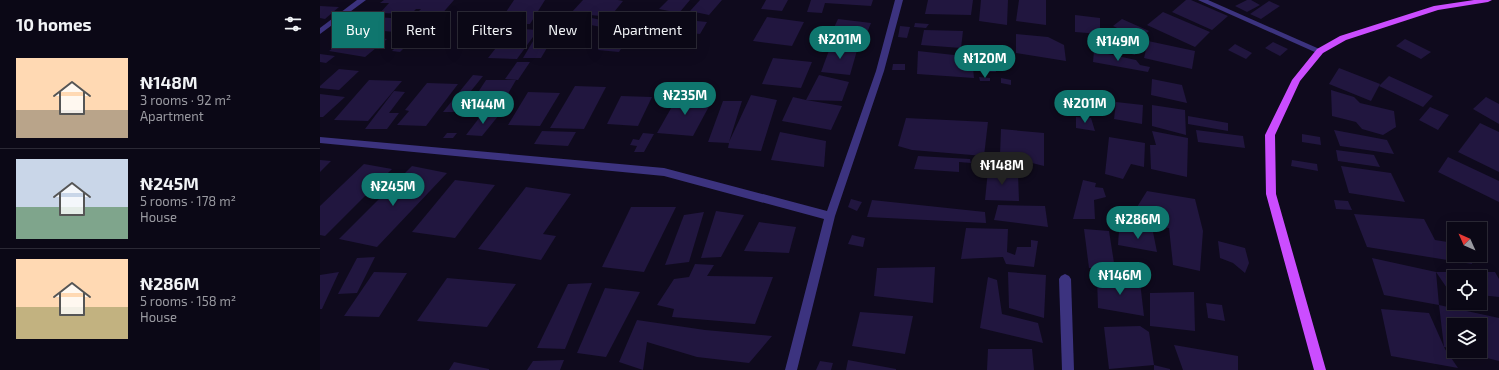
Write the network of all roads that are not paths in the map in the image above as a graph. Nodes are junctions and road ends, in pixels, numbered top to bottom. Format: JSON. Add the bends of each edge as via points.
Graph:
{"nodes":[{"id":1,"x":362,"y":0,"type":"edge"},
{"id":2,"x":899,"y":0,"type":"edge"},
{"id":3,"x":1202,"y":0,"type":"edge"},
{"id":4,"x":1488,"y":0,"type":"edge"},
{"id":5,"x":320,"y":32,"type":"edge"},
{"id":6,"x":1320,"y":51,"type":"junction"},
{"id":7,"x":320,"y":140,"type":"edge"},
{"id":8,"x":830,"y":216,"type":"junction"},
{"id":9,"x":1065,"y":279,"type":"dead end"},
{"id":10,"x":791,"y":370,"type":"edge"},
{"id":11,"x":1068,"y":370,"type":"edge"},
{"id":12,"x":1320,"y":370,"type":"edge"}],
"edges":[{"from":1,"to":5,"type":"street"},
{"from":2,"to":8,"type":"street","via":[[880,71]]},
{"from":3,"to":6,"type":"street"},
{"from":4,"to":6,"type":"main road","via":[[1437,8],[1343,38]]},
{"from":6,"to":12,"type":"main road","via":[[1296,80],[1270,135],[1271,194]]},
{"from":7,"to":8,"type":"street","via":[[664,172]]},
{"from":8,"to":10,"type":"street"},
{"from":9,"to":11,"type":"street"}]}
